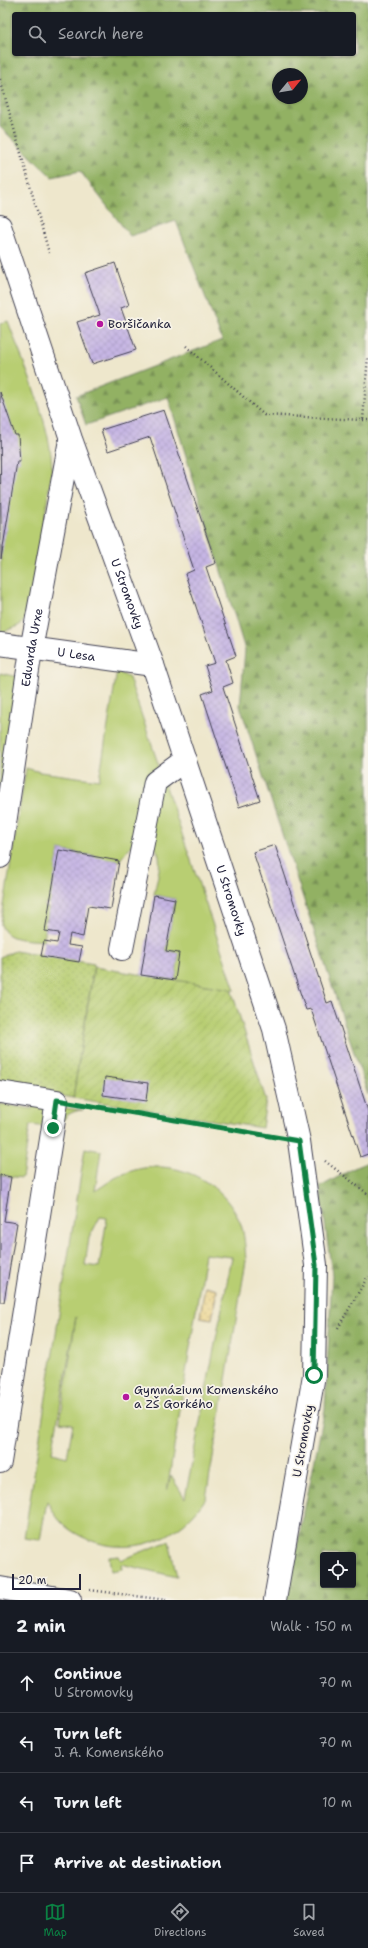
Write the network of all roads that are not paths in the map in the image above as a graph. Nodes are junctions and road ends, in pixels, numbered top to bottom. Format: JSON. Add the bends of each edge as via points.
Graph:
{"nodes":[{"id":1,"x":0,"y":226,"type":"edge"},
{"id":2,"x":70,"y":439,"type":"junction"},
{"id":3,"x":0,"y":644,"type":"edge"},
{"id":4,"x":32,"y":650,"type":"junction"},
{"id":5,"x":154,"y":665,"type":"junction"},
{"id":6,"x":185,"y":760,"type":"junction"},
{"id":7,"x":0,"y":857,"type":"edge"},
{"id":8,"x":122,"y":949,"type":"dead end"},
{"id":9,"x":0,"y":1092,"type":"edge"},
{"id":10,"x":0,"y":1462,"type":"edge"},
{"id":11,"x":0,"y":1588,"type":"edge"},
{"id":12,"x":70,"y":1600,"type":"edge"},
{"id":13,"x":275,"y":1600,"type":"edge"}],
"edges":[{"from":1,"to":2,"type":"street","name":"U Stromovky"},
{"from":2,"to":4,"type":"street","name":"Eduarda Urxe"},
{"from":2,"to":5,"type":"street","name":"U Stromovky"},
{"from":3,"to":4,"type":"street","name":"U Lesa"},
{"from":4,"to":5,"type":"street","name":"U Lesa"},
{"from":4,"to":7,"type":"street","name":"Eduarda Urxe"},
{"from":5,"to":6,"type":"street","name":"U Stromovky"},
{"from":6,"to":8,"type":"street","via":[[155,782]]},
{"from":6,"to":13,"type":"street","name":"U Stromovky","via":[[274,1029],[299,1141],[316,1265],[314,1375]]},
{"from":9,"to":10,"type":"street","via":[[57,1100]]},
{"from":11,"to":12,"type":"street"}]}
